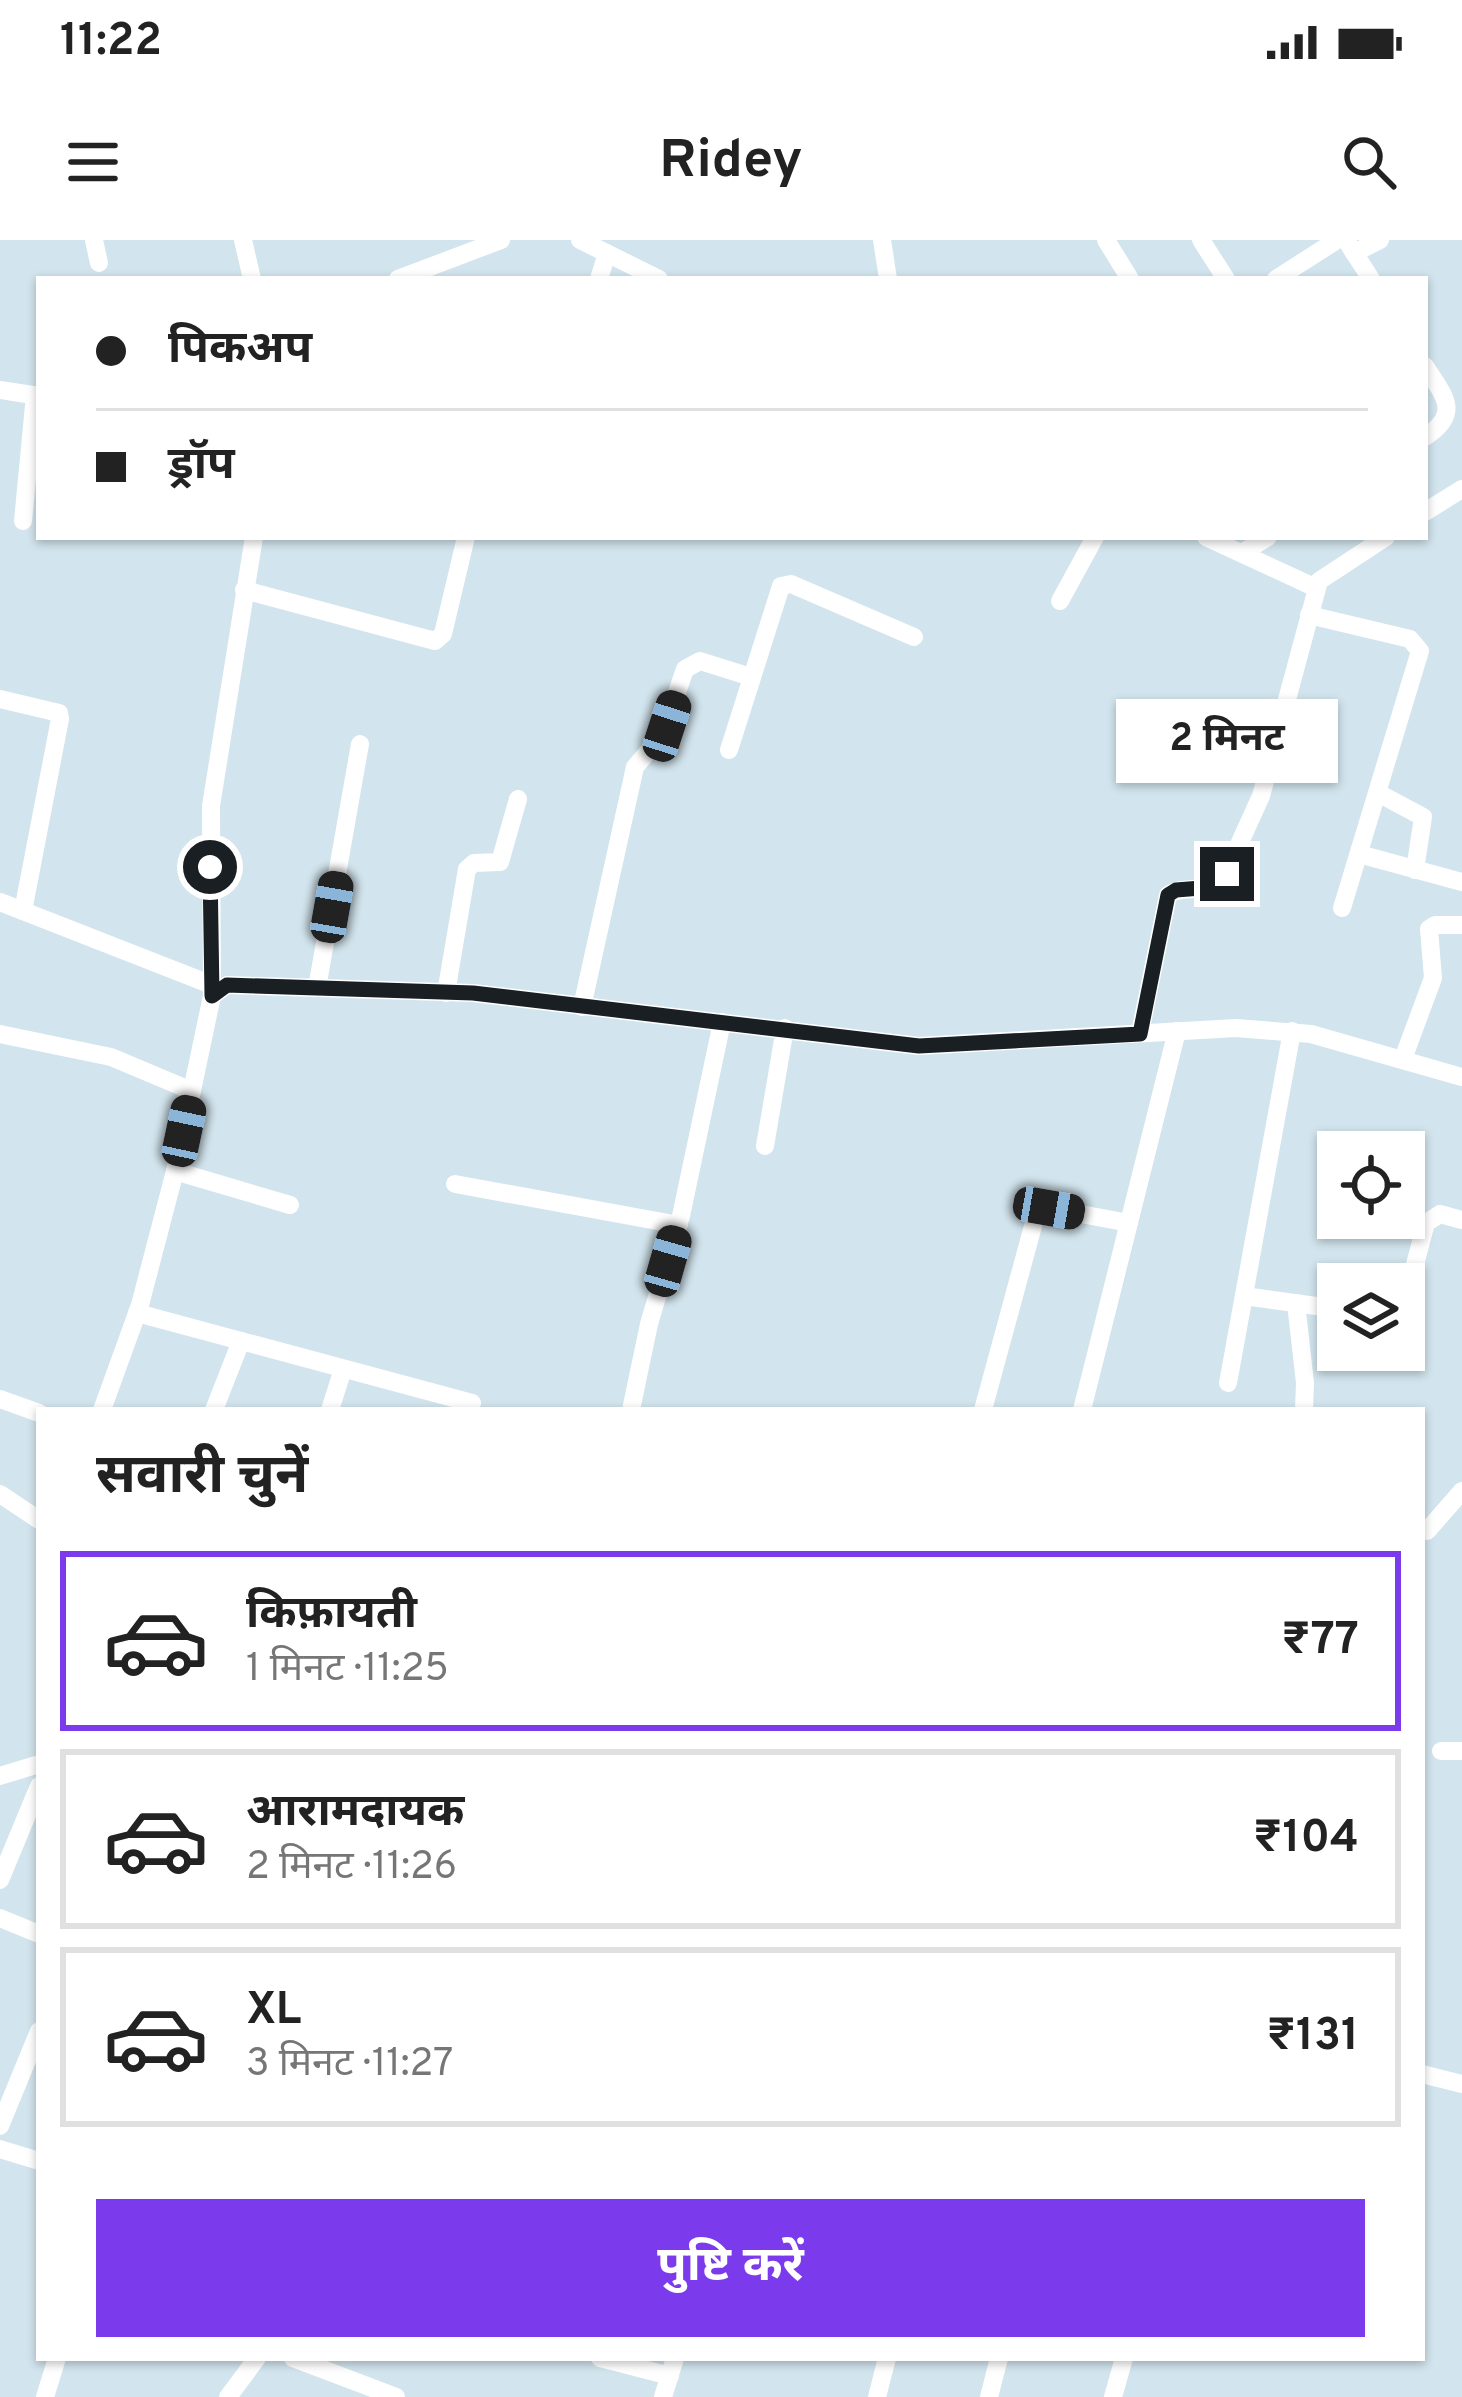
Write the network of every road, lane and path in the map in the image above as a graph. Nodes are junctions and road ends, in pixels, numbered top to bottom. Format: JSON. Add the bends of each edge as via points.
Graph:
{"nodes":[{"id":1,"x":94,"y":240,"type":"edge"},
{"id":2,"x":243,"y":240,"type":"edge"},
{"id":3,"x":501,"y":240,"type":"edge"},
{"id":4,"x":580,"y":240,"type":"edge"},
{"id":5,"x":882,"y":240,"type":"edge"},
{"id":6,"x":1202,"y":240,"type":"edge"},
{"id":7,"x":1337,"y":240,"type":"edge"},
{"id":8,"x":1381,"y":240,"type":"edge"},
{"id":9,"x":1114,"y":243,"type":"edge"},
{"id":10,"x":1350,"y":247,"type":"edge"},
{"id":11,"x":608,"y":253,"type":"junction"},
{"id":12,"x":99,"y":263,"type":"dead end"},
{"id":13,"x":251,"y":276,"type":"edge"},
{"id":14,"x":406,"y":276,"type":"edge"},
{"id":15,"x":600,"y":276,"type":"edge"},
{"id":16,"x":653,"y":276,"type":"edge"},
{"id":17,"x":888,"y":276,"type":"edge"},
{"id":18,"x":1129,"y":276,"type":"edge"},
{"id":19,"x":1224,"y":276,"type":"edge"},
{"id":20,"x":1281,"y":276,"type":"edge"},
{"id":21,"x":1369,"y":276,"type":"edge"},
{"id":22,"x":1428,"y":371,"type":"edge"},
{"id":23,"x":0,"y":389,"type":"edge"},
{"id":24,"x":36,"y":395,"type":"edge"},
{"id":25,"x":36,"y":404,"type":"edge"},
{"id":26,"x":1428,"y":435,"type":"edge"},
{"id":27,"x":1462,"y":489,"type":"edge"},
{"id":28,"x":1428,"y":510,"type":"edge"},
{"id":29,"x":23,"y":521,"type":"dead end"},
{"id":30,"x":253,"y":540,"type":"edge"},
{"id":31,"x":465,"y":540,"type":"edge"},
{"id":32,"x":1093,"y":540,"type":"edge"},
{"id":33,"x":1212,"y":540,"type":"edge"},
{"id":34,"x":1263,"y":540,"type":"edge"},
{"id":35,"x":1380,"y":540,"type":"edge"},
{"id":36,"x":1241,"y":554,"type":"junction"},
{"id":37,"x":1316,"y":588,"type":"junction"},
{"id":38,"x":244,"y":590,"type":"junction"},
{"id":39,"x":1060,"y":601,"type":"dead end"},
{"id":40,"x":1309,"y":615,"type":"junction"},
{"id":41,"x":914,"y":637,"type":"dead end"},
{"id":42,"x":751,"y":677,"type":"junction"},
{"id":43,"x":0,"y":699,"type":"edge"},
{"id":44,"x":360,"y":744,"type":"dead end"},
{"id":45,"x":729,"y":750,"type":"dead end"},
{"id":46,"x":1378,"y":793,"type":"junction"},
{"id":47,"x":518,"y":799,"type":"dead end"},
{"id":48,"x":1359,"y":854,"type":"junction"},
{"id":49,"x":1414,"y":869,"type":"junction"},
{"id":50,"x":1462,"y":882,"type":"edge"},
{"id":51,"x":0,"y":902,"type":"edge"},
{"id":52,"x":1342,"y":908,"type":"dead end"},
{"id":53,"x":22,"y":911,"type":"junction"},
{"id":54,"x":1462,"y":925,"type":"edge"},
{"id":55,"x":317,"y":988,"type":"junction"},
{"id":56,"x":212,"y":991,"type":"junction"},
{"id":57,"x":446,"y":993,"type":"junction"},
{"id":58,"x":582,"y":1007,"type":"junction"},
{"id":59,"x":722,"y":1022,"type":"junction"},
{"id":60,"x":785,"y":1028,"type":"junction"},
{"id":61,"x":1292,"y":1030,"type":"junction"},
{"id":62,"x":1177,"y":1031,"type":"junction"},
{"id":63,"x":0,"y":1034,"type":"edge"},
{"id":64,"x":1140,"y":1034,"type":"junction"},
{"id":65,"x":1403,"y":1059,"type":"junction"},
{"id":66,"x":1462,"y":1077,"type":"edge"},
{"id":67,"x":193,"y":1090,"type":"junction"},
{"id":68,"x":765,"y":1146,"type":"dead end"},
{"id":69,"x":175,"y":1172,"type":"junction"},
{"id":70,"x":455,"y":1184,"type":"dead end"},
{"id":71,"x":290,"y":1205,"type":"dead end"},
{"id":72,"x":1462,"y":1220,"type":"edge"},
{"id":73,"x":1129,"y":1223,"type":"junction"},
{"id":74,"x":679,"y":1225,"type":"junction"},
{"id":75,"x":1415,"y":1263,"type":"edge"},
{"id":76,"x":1244,"y":1296,"type":"junction"},
{"id":77,"x":1296,"y":1303,"type":"junction"},
{"id":78,"x":1317,"y":1306,"type":"edge"},
{"id":79,"x":137,"y":1313,"type":"junction"},
{"id":80,"x":241,"y":1341,"type":"junction"},
{"id":81,"x":344,"y":1369,"type":"junction"},
{"id":82,"x":1228,"y":1383,"type":"dead end"},
{"id":83,"x":0,"y":1399,"type":"edge"},
{"id":84,"x":472,"y":1403,"type":"dead end"},
{"id":85,"x":103,"y":1407,"type":"edge"},
{"id":86,"x":215,"y":1407,"type":"edge"},
{"id":87,"x":331,"y":1407,"type":"edge"},
{"id":88,"x":632,"y":1407,"type":"edge"},
{"id":89,"x":984,"y":1407,"type":"edge"},
{"id":90,"x":1083,"y":1407,"type":"edge"},
{"id":91,"x":1304,"y":1407,"type":"edge"},
{"id":92,"x":36,"y":1412,"type":"edge"},
{"id":93,"x":1462,"y":1491,"type":"edge"},
{"id":94,"x":0,"y":1494,"type":"edge"},
{"id":95,"x":36,"y":1518,"type":"edge"},
{"id":96,"x":1427,"y":1532,"type":"dead end"},
{"id":97,"x":1462,"y":1750,"type":"edge"},
{"id":98,"x":1441,"y":1751,"type":"dead end"},
{"id":99,"x":36,"y":1765,"type":"edge"},
{"id":100,"x":0,"y":1776,"type":"edge"},
{"id":101,"x":36,"y":1793,"type":"edge"},
{"id":102,"x":0,"y":1880,"type":"edge"},
{"id":103,"x":0,"y":1918,"type":"edge"},
{"id":104,"x":36,"y":1933,"type":"edge"},
{"id":105,"x":36,"y":2038,"type":"edge"},
{"id":106,"x":1425,"y":2075,"type":"edge"},
{"id":107,"x":1462,"y":2084,"type":"edge"},
{"id":108,"x":0,"y":2126,"type":"edge"},
{"id":109,"x":0,"y":2149,"type":"edge"},
{"id":110,"x":36,"y":2160,"type":"edge"},
{"id":111,"x":56,"y":2361,"type":"edge"},
{"id":112,"x":255,"y":2361,"type":"edge"},
{"id":113,"x":299,"y":2361,"type":"edge"},
{"id":114,"x":624,"y":2361,"type":"edge"},
{"id":115,"x":886,"y":2361,"type":"edge"},
{"id":116,"x":998,"y":2361,"type":"edge"},
{"id":117,"x":1123,"y":2361,"type":"edge"},
{"id":118,"x":673,"y":2367,"type":"edge"},
{"id":119,"x":360,"y":2391,"type":"edge"},
{"id":120,"x":45,"y":2397,"type":"edge"},
{"id":121,"x":229,"y":2397,"type":"edge"},
{"id":122,"x":396,"y":2397,"type":"edge"},
{"id":123,"x":663,"y":2397,"type":"edge"},
{"id":124,"x":877,"y":2397,"type":"edge"},
{"id":125,"x":989,"y":2397,"type":"edge"},
{"id":126,"x":1113,"y":2397,"type":"edge"}],
"edges":[{"from":1,"to":12,"type":"street"},
{"from":2,"to":13,"type":"street"},
{"from":3,"to":14,"type":"street"},
{"from":4,"to":11,"type":"street"},
{"from":5,"to":17,"type":"street"},
{"from":6,"to":19,"type":"street"},
{"from":7,"to":20,"type":"street"},
{"from":8,"to":10,"type":"street"},
{"from":9,"to":18,"type":"street"},
{"from":10,"to":21,"type":"street"},
{"from":11,"to":15,"type":"street"},
{"from":11,"to":16,"type":"street"},
{"from":22,"to":26,"type":"street","via":[[1448,412]]},
{"from":23,"to":24,"type":"street"},
{"from":25,"to":29,"type":"street"},
{"from":27,"to":28,"type":"street"},
{"from":30,"to":38,"type":"street"},
{"from":31,"to":38,"type":"street","via":[[435,641]]},
{"from":32,"to":39,"type":"street"},
{"from":33,"to":36,"type":"street"},
{"from":34,"to":36,"type":"street"},
{"from":35,"to":37,"type":"street"},
{"from":36,"to":37,"type":"street"},
{"from":37,"to":40,"type":"street"},
{"from":38,"to":56,"type":"street","via":[[211,806]]},
{"from":40,"to":46,"type":"street","via":[[1411,639],[1420,651]]},
{"from":40,"to":64,"type":"street","via":[[1261,796],[1227,874],[1214,887],[1176,890],[1166,900]]},
{"from":41,"to":42,"type":"street","via":[[786,584]]},
{"from":42,"to":45,"type":"street"},
{"from":42,"to":58,"type":"street","via":[[700,661],[685,669],[663,734],[635,767]]},
{"from":43,"to":53,"type":"street","via":[[49,707],[60,719]]},
{"from":44,"to":55,"type":"street"},
{"from":46,"to":48,"type":"street"},
{"from":46,"to":49,"type":"street","via":[[1424,817]]},
{"from":47,"to":57,"type":"street","via":[[500,862],[467,869]]},
{"from":48,"to":49,"type":"street"},
{"from":48,"to":52,"type":"street"},
{"from":49,"to":50,"type":"street"},
{"from":51,"to":53,"type":"street"},
{"from":53,"to":56,"type":"street"},
{"from":54,"to":65,"type":"street","via":[[1429,929],[1433,978]]},
{"from":55,"to":56,"type":"street"},
{"from":55,"to":57,"type":"street"},
{"from":56,"to":67,"type":"street"},
{"from":57,"to":58,"type":"street"},
{"from":58,"to":59,"type":"street"},
{"from":59,"to":60,"type":"street"},
{"from":59,"to":74,"type":"street"},
{"from":60,"to":64,"type":"street","via":[[919,1046]]},
{"from":60,"to":68,"type":"street"},
{"from":61,"to":62,"type":"street"},
{"from":61,"to":65,"type":"street"},
{"from":61,"to":76,"type":"street"},
{"from":62,"to":64,"type":"street"},
{"from":62,"to":73,"type":"street"},
{"from":63,"to":67,"type":"street","via":[[111,1057]]},
{"from":65,"to":66,"type":"street"},
{"from":67,"to":69,"type":"street"},
{"from":69,"to":71,"type":"street"},
{"from":69,"to":79,"type":"street"},
{"from":70,"to":74,"type":"street"},
{"from":72,"to":75,"type":"street","via":[[1440,1214],[1426,1222]]},
{"from":73,"to":89,"type":"street","via":[[1049,1208],[1036,1215]]},
{"from":73,"to":90,"type":"street"},
{"from":74,"to":88,"type":"street"},
{"from":76,"to":77,"type":"street"},
{"from":76,"to":82,"type":"street"},
{"from":77,"to":78,"type":"street"},
{"from":77,"to":91,"type":"street"},
{"from":79,"to":80,"type":"street"},
{"from":79,"to":85,"type":"street"},
{"from":80,"to":81,"type":"street"},
{"from":80,"to":86,"type":"street"},
{"from":81,"to":84,"type":"street"},
{"from":81,"to":87,"type":"street"},
{"from":83,"to":92,"type":"street"},
{"from":93,"to":96,"type":"street"},
{"from":94,"to":95,"type":"street"},
{"from":97,"to":98,"type":"street"},
{"from":99,"to":100,"type":"street"},
{"from":101,"to":102,"type":"street"},
{"from":103,"to":104,"type":"street"},
{"from":105,"to":108,"type":"street"},
{"from":106,"to":107,"type":"street"},
{"from":109,"to":110,"type":"street"},
{"from":111,"to":120,"type":"street"},
{"from":112,"to":121,"type":"street"},
{"from":113,"to":119,"type":"street"},
{"from":114,"to":118,"type":"street"},
{"from":115,"to":124,"type":"street"},
{"from":116,"to":125,"type":"street"},
{"from":117,"to":126,"type":"street"},
{"from":118,"to":123,"type":"street"},
{"from":119,"to":122,"type":"street"}]}
